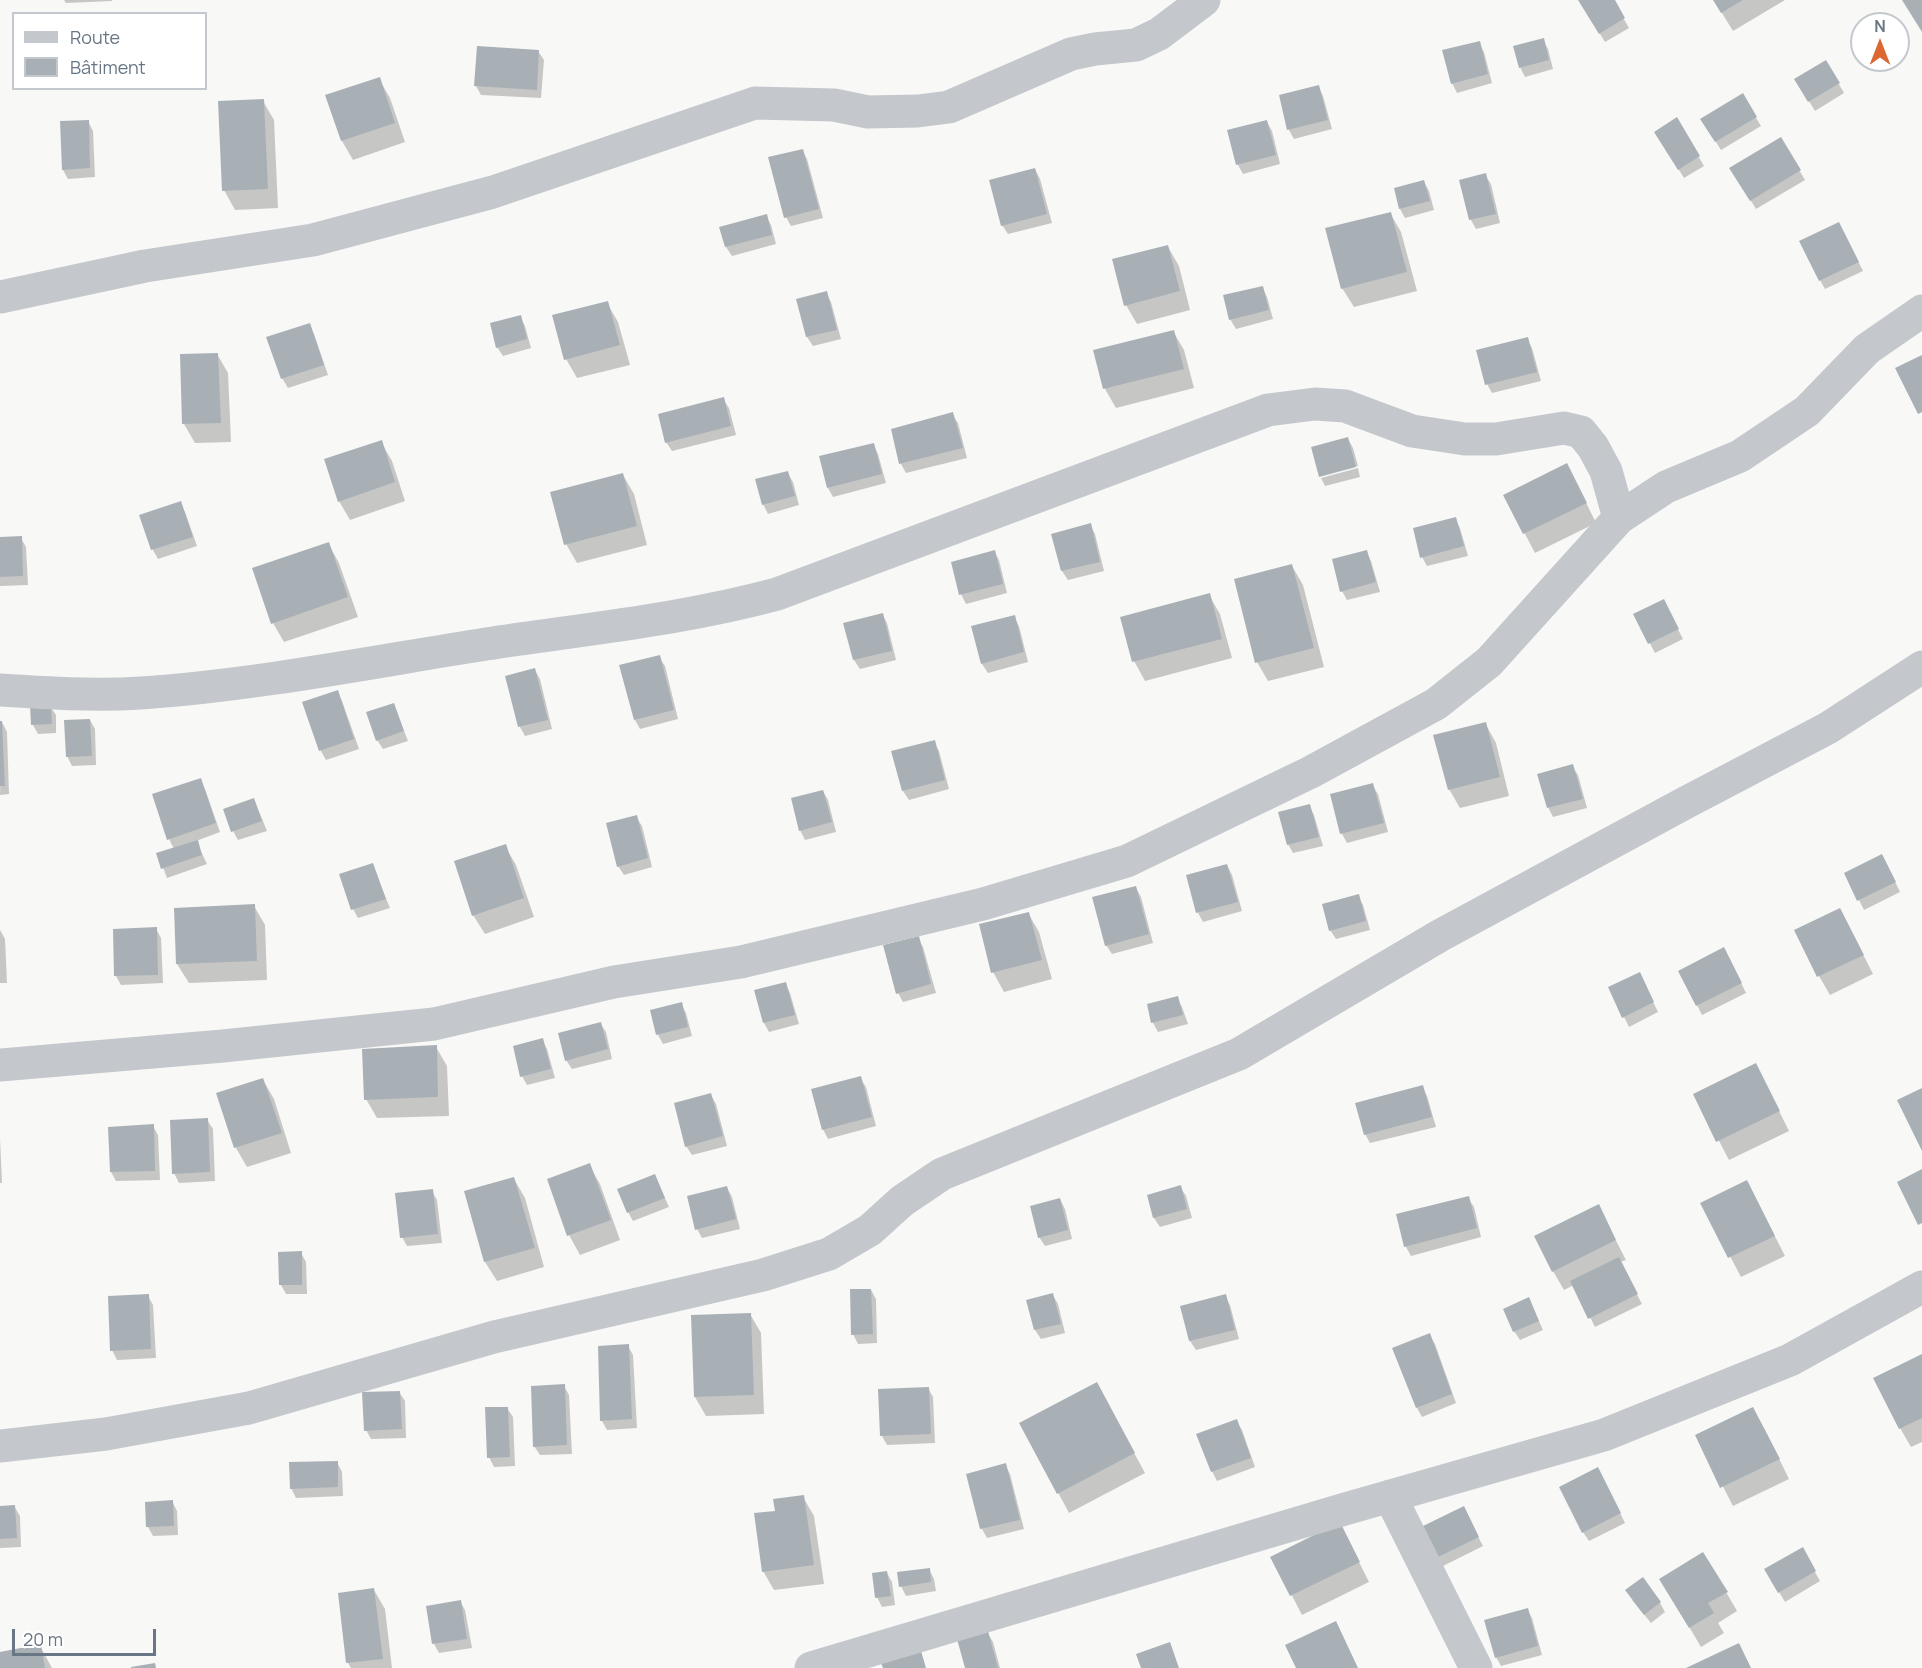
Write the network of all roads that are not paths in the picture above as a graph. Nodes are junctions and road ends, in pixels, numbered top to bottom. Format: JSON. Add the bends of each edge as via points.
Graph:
{"nodes":[{"id":1,"x":1204,"y":0,"type":"edge"},
{"id":2,"x":0,"y":297,"type":"edge"},
{"id":3,"x":1922,"y":311,"type":"edge"},
{"id":4,"x":1619,"y":518,"type":"junction"},
{"id":5,"x":1922,"y":667,"type":"edge"},
{"id":6,"x":0,"y":690,"type":"edge"},
{"id":7,"x":0,"y":1065,"type":"edge"},
{"id":8,"x":1922,"y":1287,"type":"edge"},
{"id":9,"x":0,"y":1446,"type":"edge"},
{"id":10,"x":1390,"y":1496,"type":"junction"},
{"id":11,"x":812,"y":1668,"type":"edge"},
{"id":12,"x":1476,"y":1668,"type":"edge"}],
"edges":[{"from":1,"to":2,"type":"street","via":[[1159,34],[1136,45],[1071,54],[949,107],[868,112],[834,105],[755,103],[493,192],[313,240],[145,266]]},
{"from":3,"to":4,"type":"street","via":[[1867,350],[1807,411],[1750,450],[1666,487]]},
{"from":4,"to":6,"type":"street","via":[[1606,471],[1581,432],[1564,428],[1496,439],[1465,439],[1412,431],[1345,406],[1315,404],[1268,410],[788,590],[741,604],[657,621],[264,680],[140,693]]},
{"from":4,"to":7,"type":"street","via":[[1489,662],[1436,704],[1311,772],[1127,861],[983,904],[741,962],[614,982],[435,1024]]},
{"from":5,"to":9,"type":"street","via":[[1828,728],[1441,935],[1239,1054],[942,1174],[902,1201],[870,1230],[829,1254],[763,1275],[494,1337],[249,1408],[106,1434]]},
{"from":8,"to":10,"type":"street","via":[[1790,1360],[1604,1435]]},
{"from":10,"to":11,"type":"street"},
{"from":10,"to":12,"type":"street"}]}
